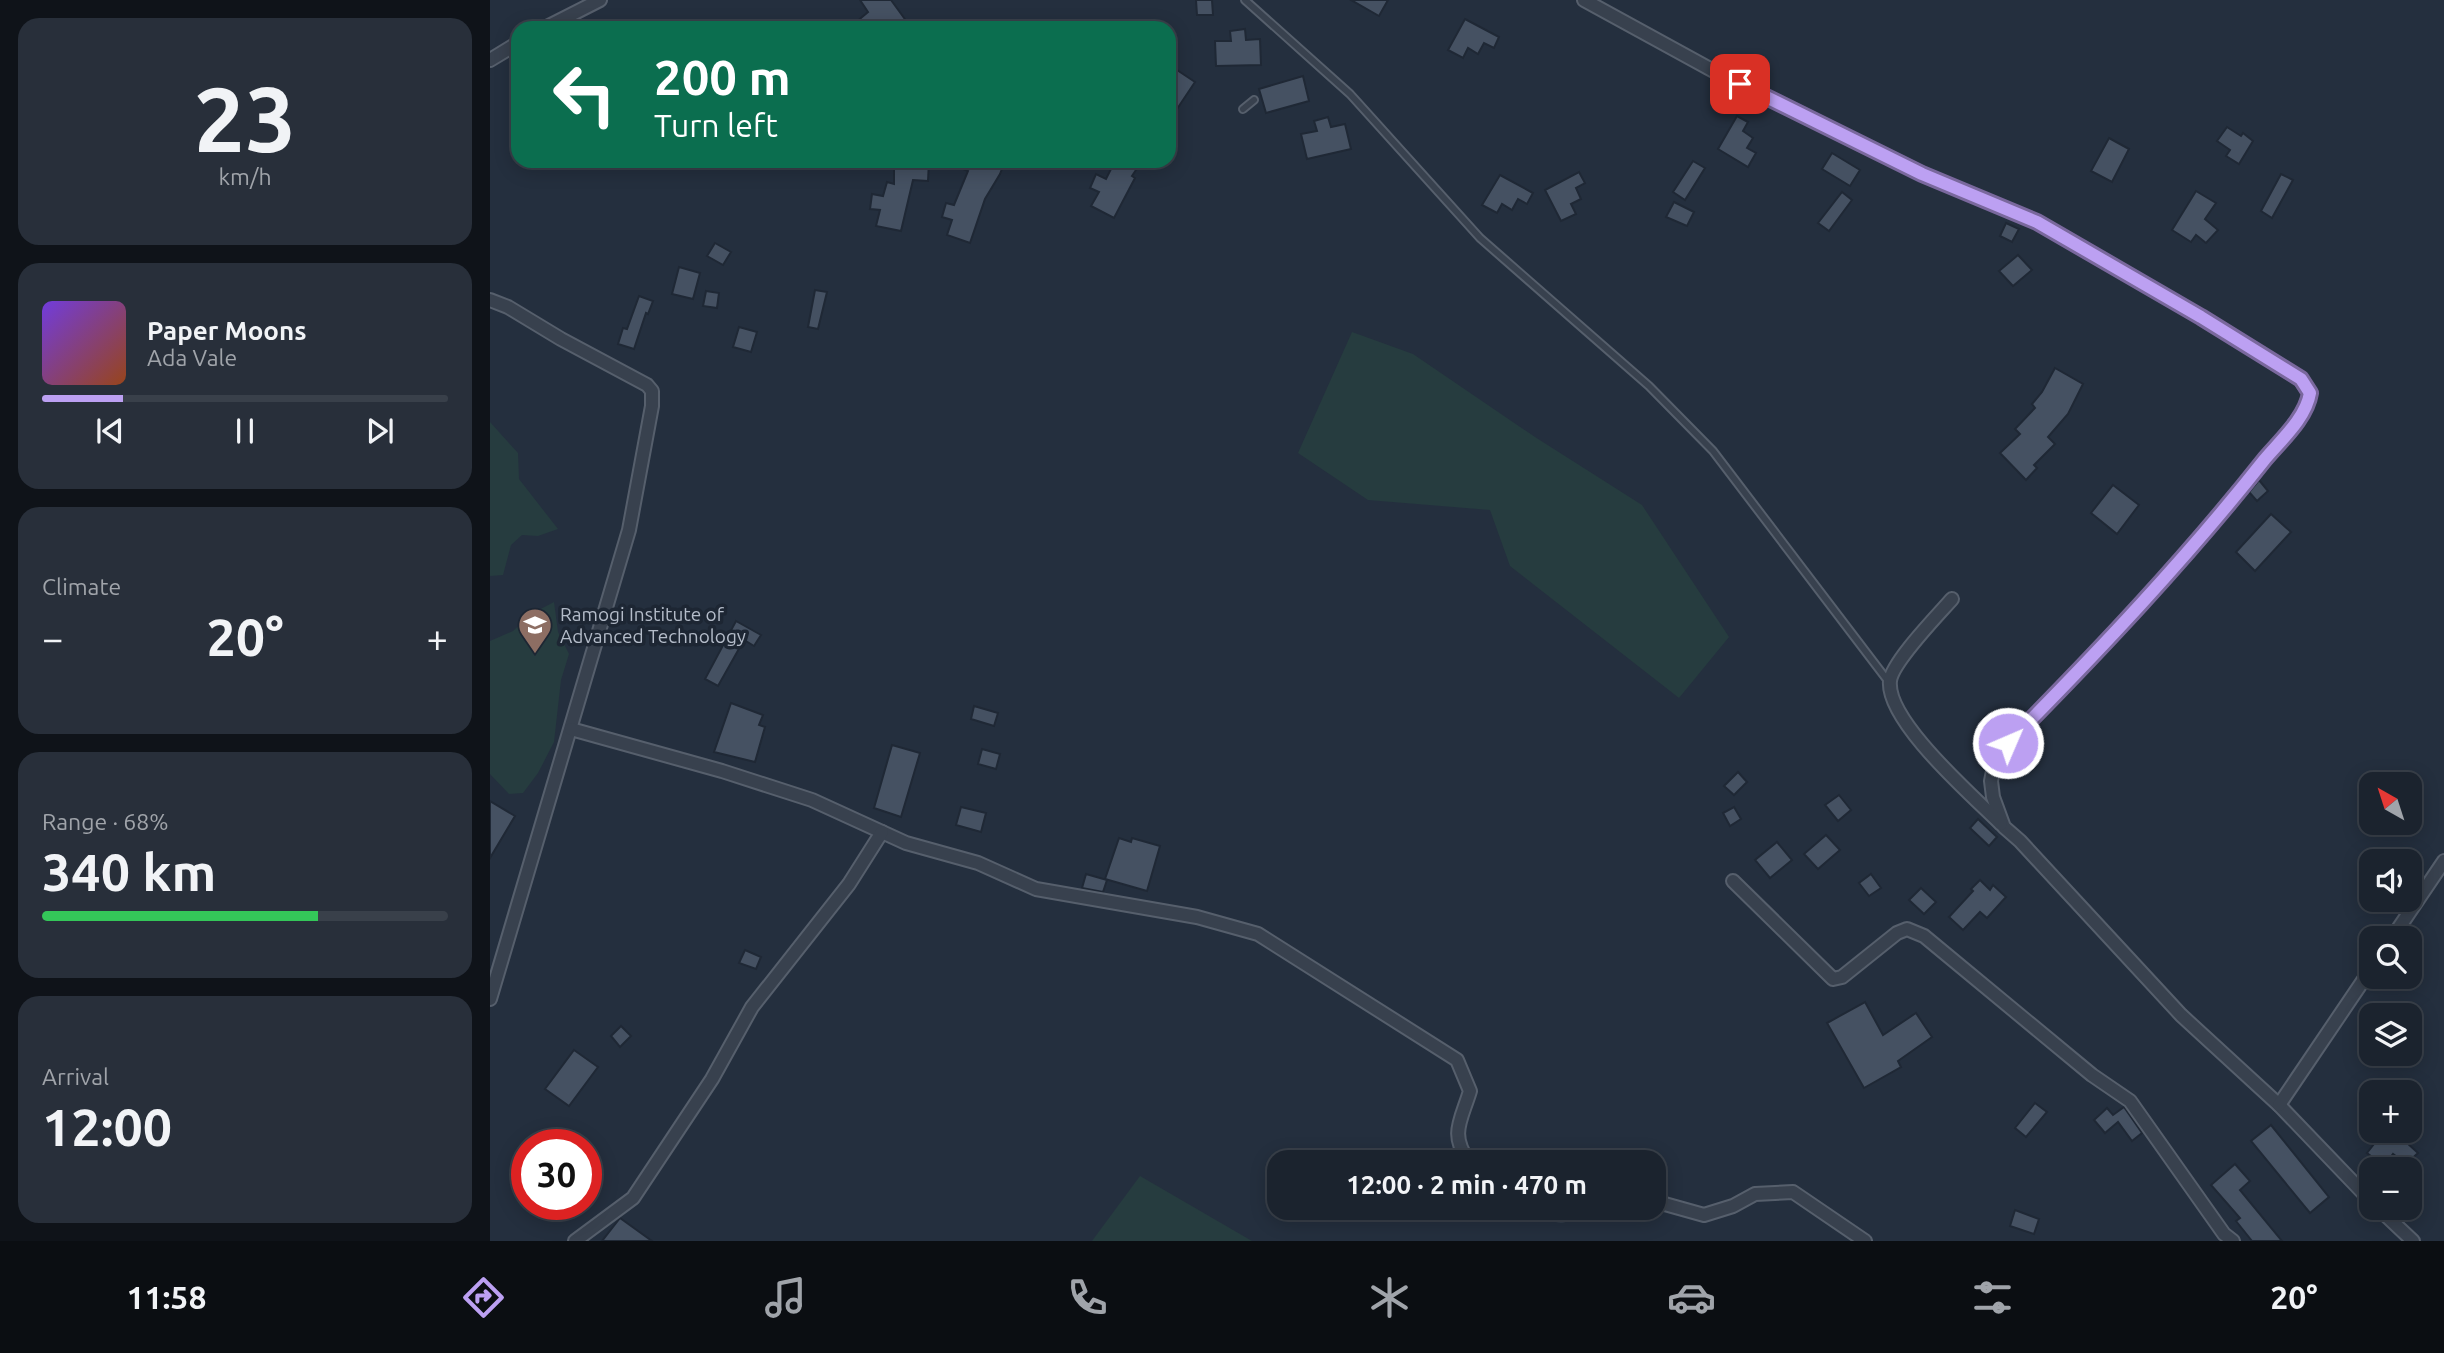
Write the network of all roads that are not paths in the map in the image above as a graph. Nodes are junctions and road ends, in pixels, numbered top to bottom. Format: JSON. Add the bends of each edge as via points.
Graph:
{"nodes":[{"id":1,"x":600,"y":0,"type":"edge"},
{"id":2,"x":1245,"y":0,"type":"edge"},
{"id":3,"x":1584,"y":0,"type":"edge"},
{"id":4,"x":559,"y":21,"type":"edge"},
{"id":5,"x":511,"y":47,"type":"edge"},
{"id":6,"x":490,"y":60,"type":"edge"},
{"id":7,"x":1254,"y":100,"type":"dead end"},
{"id":8,"x":1243,"y":109,"type":"dead end"},
{"id":9,"x":490,"y":300,"type":"edge"},
{"id":10,"x":1951,"y":599,"type":"dead end"},
{"id":11,"x":1889,"y":682,"type":"junction"},
{"id":12,"x":571,"y":729,"type":"junction"},
{"id":13,"x":2004,"y":827,"type":"junction"},
{"id":14,"x":882,"y":832,"type":"junction"},
{"id":15,"x":2444,"y":861,"type":"edge"},
{"id":16,"x":1733,"y":881,"type":"dead end"},
{"id":17,"x":2400,"y":926,"type":"edge"},
{"id":18,"x":2359,"y":987,"type":"edge"},
{"id":19,"x":490,"y":999,"type":"edge"},
{"id":20,"x":2279,"y":1105,"type":"junction"},
{"id":21,"x":1460,"y":1150,"type":"edge"},
{"id":22,"x":2359,"y":1188,"type":"edge"},
{"id":23,"x":1666,"y":1204,"type":"edge"},
{"id":24,"x":2391,"y":1220,"type":"edge"},
{"id":25,"x":2225,"y":1239,"type":"edge"},
{"id":26,"x":575,"y":1241,"type":"edge"},
{"id":27,"x":1865,"y":1241,"type":"edge"},
{"id":28,"x":2413,"y":1241,"type":"edge"}],
"edges":[{"from":1,"to":4,"type":"street"},
{"from":2,"to":11,"type":"lane","via":[[1350,94],[1480,238],[1649,386],[1713,451]]},
{"from":3,"to":13,"type":"street","via":[[1721,75],[1922,174],[2037,222],[2201,317],[2307,386],[2310,393],[2303,412],[2239,492],[1994,761],[1993,797]]},
{"from":5,"to":6,"type":"street"},
{"from":7,"to":8,"type":"lane"},
{"from":9,"to":12,"type":"street","via":[[652,391],[629,530]]},
{"from":10,"to":11,"type":"street","via":[[1908,650]]},
{"from":11,"to":13,"type":"street","via":[[1915,738]]},
{"from":12,"to":14,"type":"street","via":[[812,800]]},
{"from":12,"to":19,"type":"street"},
{"from":13,"to":20,"type":"street","via":[[2181,1015]]},
{"from":14,"to":21,"type":"street","via":[[978,863],[1036,889],[1197,917],[1258,934],[1457,1060],[1470,1091],[1456,1138]]},
{"from":14,"to":26,"type":"street","via":[[849,884],[752,1007],[712,1079],[633,1198]]},
{"from":15,"to":17,"type":"street"},
{"from":16,"to":25,"type":"street","via":[[1833,979],[1842,977],[1897,933],[1907,929],[1924,936],[2130,1101]]},
{"from":18,"to":20,"type":"street"},
{"from":20,"to":22,"type":"street"},
{"from":23,"to":27,"type":"street","via":[[1704,1215],[1755,1194],[1793,1192]]},
{"from":24,"to":28,"type":"street"}]}
